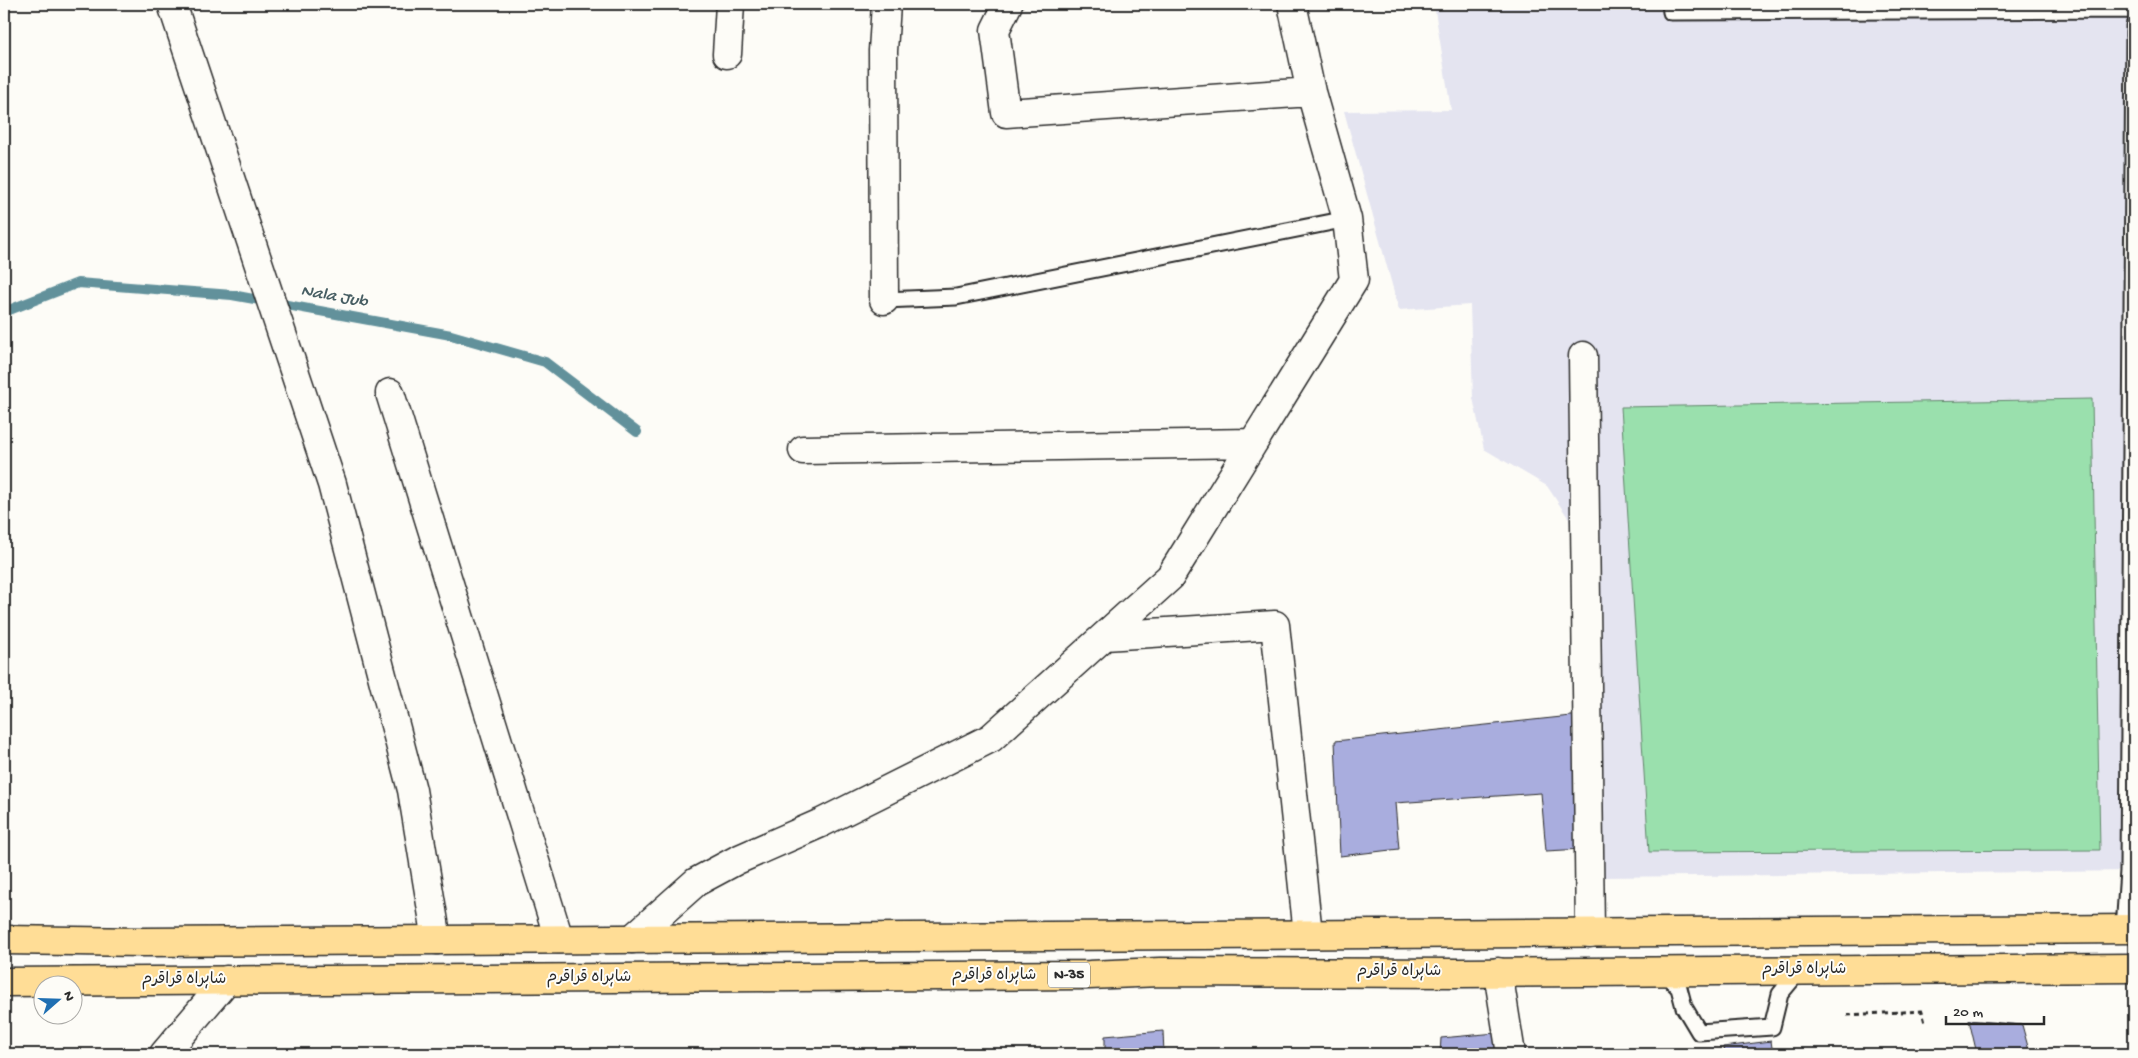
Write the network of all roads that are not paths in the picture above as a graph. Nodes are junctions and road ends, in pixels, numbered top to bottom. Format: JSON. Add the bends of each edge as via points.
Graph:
{"nodes":[{"id":1,"x":172,"y":4,"type":"edge"},
{"id":2,"x":730,"y":4,"type":"edge"},
{"id":3,"x":886,"y":4,"type":"edge"},
{"id":4,"x":1008,"y":4,"type":"edge"},
{"id":5,"x":1292,"y":4,"type":"edge"},
{"id":6,"x":1670,"y":4,"type":"edge"},
{"id":7,"x":2042,"y":7,"type":"edge"},
{"id":8,"x":2134,"y":10,"type":"edge"},
{"id":9,"x":2134,"y":25,"type":"edge"},
{"id":10,"x":727,"y":54,"type":"dead end"},
{"id":11,"x":1311,"y":92,"type":"junction"},
{"id":12,"x":2134,"y":210,"type":"edge"},
{"id":13,"x":1347,"y":219,"type":"junction"},
{"id":14,"x":884,"y":300,"type":"joint"},
{"id":15,"x":1583,"y":356,"type":"dead end"},
{"id":16,"x":390,"y":393,"type":"dead end"},
{"id":17,"x":1253,"y":443,"type":"junction"},
{"id":18,"x":803,"y":450,"type":"dead end"},
{"id":19,"x":1105,"y":636,"type":"junction"},
{"id":20,"x":2129,"y":929,"type":"edge"},
{"id":21,"x":1590,"y":932,"type":"junction"},
{"id":22,"x":1308,"y":934,"type":"junction"},
{"id":23,"x":559,"y":939,"type":"junction"},
{"id":24,"x":632,"y":939,"type":"junction"},
{"id":25,"x":4,"y":940,"type":"edge"},
{"id":26,"x":437,"y":940,"type":"junction"},
{"id":27,"x":143,"y":942,"type":"junction"},
{"id":28,"x":2134,"y":968,"type":"edge"},
{"id":29,"x":1800,"y":970,"type":"junction"},
{"id":30,"x":1662,"y":971,"type":"junction"},
{"id":31,"x":1498,"y":972,"type":"junction"},
{"id":32,"x":227,"y":980,"type":"junction"},
{"id":33,"x":138,"y":981,"type":"junction"},
{"id":34,"x":4,"y":982,"type":"edge"},
{"id":35,"x":164,"y":1054,"type":"edge"},
{"id":36,"x":1511,"y":1054,"type":"edge"}],
"edges":[{"from":1,"to":26,"type":"street","via":[[332,484],[412,790]]},
{"from":2,"to":10,"type":"street"},
{"from":3,"to":14,"type":"street","via":[[883,51]]},
{"from":4,"to":11,"type":"street","via":[[995,30],[1006,113]]},
{"from":5,"to":11,"type":"street"},
{"from":6,"to":7,"type":"lane","via":[[1671,12]]},
{"from":7,"to":8,"type":"lane"},
{"from":9,"to":12,"type":"lane"},
{"from":11,"to":13,"type":"street"},
{"from":12,"to":20,"type":"lane"},
{"from":13,"to":14,"type":"lane","via":[[956,297]]},
{"from":13,"to":17,"type":"street","via":[[1354,280]]},
{"from":15,"to":21,"type":"street"},
{"from":16,"to":23,"type":"street"},
{"from":17,"to":18,"type":"street"},
{"from":17,"to":19,"type":"street","via":[[1170,577]]},
{"from":19,"to":22,"type":"street","via":[[1275,625]]},
{"from":19,"to":24,"type":"street","via":[[991,738],[696,882]]},
{"from":20,"to":21,"type":"highway"},
{"from":21,"to":22,"type":"highway"},
{"from":22,"to":24,"type":"highway"},
{"from":23,"to":24,"type":"highway"},
{"from":23,"to":26,"type":"highway"},
{"from":25,"to":27,"type":"highway"},
{"from":26,"to":27,"type":"highway"},
{"from":27,"to":33,"type":"highway"},
{"from":28,"to":29,"type":"highway","name":"شاہراہ قراقرم","number":"N-35"},
{"from":29,"to":30,"type":"highway","name":"شاہراہ قراقرم","number":"N-35"},
{"from":29,"to":30,"type":"lane","via":[[1780,994],[1772,1027],[1699,1032],[1684,1007],[1679,988]]},
{"from":30,"to":31,"type":"highway","name":"شاہراہ قراقرم","number":"N-35"},
{"from":31,"to":32,"type":"highway","name":"شاہراہ قراقرم","number":"N-35"},
{"from":31,"to":36,"type":"street"},
{"from":32,"to":33,"type":"highway","name":"شاہراہ قراقرم","number":"N-35"},
{"from":32,"to":35,"type":"street"},
{"from":33,"to":34,"type":"highway","name":"شاہراہ قراقرم","number":"N-35"}]}
